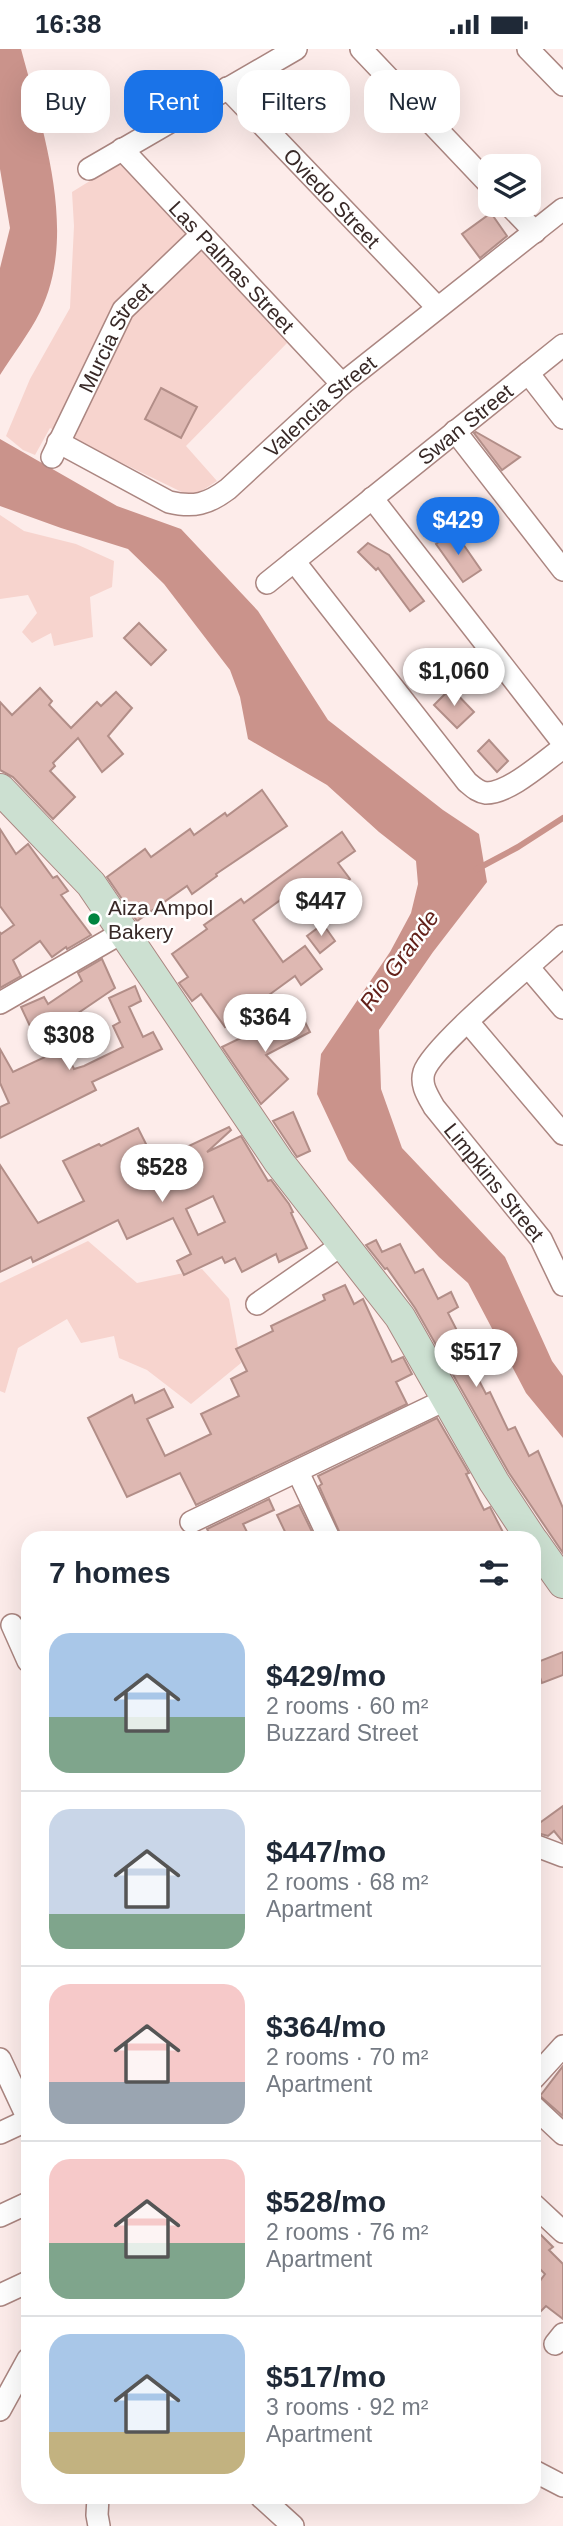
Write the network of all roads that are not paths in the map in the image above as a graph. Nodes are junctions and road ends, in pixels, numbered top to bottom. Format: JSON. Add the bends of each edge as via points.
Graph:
{"nodes":[{"id":1,"x":296,"y":49,"type":"edge"},
{"id":2,"x":361,"y":49,"type":"edge"},
{"id":3,"x":528,"y":49,"type":"edge"},
{"id":4,"x":563,"y":85,"type":"edge"},
{"id":5,"x":227,"y":88,"type":"junction"},
{"id":6,"x":122,"y":149,"type":"junction"},
{"id":7,"x":89,"y":169,"type":"dead end"},
{"id":8,"x":478,"y":171,"type":"edge"},
{"id":9,"x":563,"y":209,"type":"edge"},
{"id":10,"x":521,"y":217,"type":"edge"},
{"id":11,"x":535,"y":232,"type":"junction"},
{"id":12,"x":201,"y":235,"type":"junction"},
{"id":13,"x":438,"y":307,"type":"junction"},
{"id":14,"x":563,"y":345,"type":"edge"},
{"id":15,"x":528,"y":373,"type":"junction"},
{"id":16,"x":342,"y":384,"type":"junction"},
{"id":17,"x":563,"y":418,"type":"edge"},
{"id":18,"x":455,"y":431,"type":"junction"},
{"id":19,"x":55,"y":449,"type":"joint"},
{"id":20,"x":372,"y":498,"type":"junction"},
{"id":21,"x":294,"y":561,"type":"junction"},
{"id":22,"x":563,"y":571,"type":"edge"},
{"id":23,"x":267,"y":583,"type":"dead end"},
{"id":24,"x":563,"y":746,"type":"edge"},
{"id":25,"x":0,"y":789,"type":"edge"},
{"id":26,"x":123,"y":932,"type":"junction"},
{"id":27,"x":563,"y":936,"type":"edge"},
{"id":28,"x":529,"y":968,"type":"junction"},
{"id":29,"x":0,"y":1003,"type":"edge"},
{"id":30,"x":563,"y":1008,"type":"edge"},
{"id":31,"x":468,"y":1022,"type":"junction"},
{"id":32,"x":563,"y":1134,"type":"edge"},
{"id":33,"x":343,"y":1244,"type":"junction"},
{"id":34,"x":563,"y":1285,"type":"edge"},
{"id":35,"x":257,"y":1304,"type":"dead end"},
{"id":36,"x":447,"y":1399,"type":"junction"},
{"id":37,"x":298,"y":1472,"type":"junction"},
{"id":38,"x":191,"y":1522,"type":"dead end"},
{"id":39,"x":326,"y":1531,"type":"edge"},
{"id":40,"x":526,"y":1531,"type":"edge"},
{"id":41,"x":541,"y":1552,"type":"edge"},
{"id":42,"x":563,"y":1583,"type":"edge"},
{"id":43,"x":12,"y":1625,"type":"dead end"},
{"id":44,"x":21,"y":1645,"type":"edge"},
{"id":45,"x":541,"y":1848,"type":"edge"},
{"id":46,"x":563,"y":1856,"type":"edge"},
{"id":47,"x":563,"y":2046,"type":"edge"},
{"id":48,"x":0,"y":2059,"type":"edge"},
{"id":49,"x":541,"y":2070,"type":"edge"},
{"id":50,"x":21,"y":2104,"type":"edge"},
{"id":51,"x":541,"y":2114,"type":"edge"},
{"id":52,"x":21,"y":2122,"type":"edge"},
{"id":53,"x":0,"y":2133,"type":"edge"},
{"id":54,"x":563,"y":2134,"type":"edge"},
{"id":55,"x":21,"y":2206,"type":"edge"},
{"id":56,"x":541,"y":2211,"type":"edge"},
{"id":57,"x":0,"y":2216,"type":"edge"},
{"id":58,"x":563,"y":2231,"type":"edge"},
{"id":59,"x":21,"y":2285,"type":"edge"},
{"id":60,"x":0,"y":2295,"type":"edge"},
{"id":61,"x":21,"y":2365,"type":"edge"},
{"id":62,"x":21,"y":2371,"type":"edge"},
{"id":63,"x":0,"y":2377,"type":"edge"},
{"id":64,"x":0,"y":2410,"type":"edge"},
{"id":65,"x":541,"y":2475,"type":"edge"},
{"id":66,"x":563,"y":2486,"type":"edge"},
{"id":67,"x":98,"y":2504,"type":"edge"},
{"id":68,"x":269,"y":2504,"type":"edge"},
{"id":69,"x":99,"y":2526,"type":"edge"},
{"id":70,"x":293,"y":2526,"type":"edge"}],
"edges":[{"from":1,"to":5,"type":"street"},
{"from":2,"to":8,"type":"street"},
{"from":3,"to":4,"type":"street"},
{"from":5,"to":6,"type":"street"},
{"from":5,"to":13,"type":"street","name":"Oviedo Street"},
{"from":6,"to":7,"type":"street"},
{"from":6,"to":12,"type":"street","name":"Las Palmas Street"},
{"from":9,"to":11,"type":"street","name":"Valencia Street"},
{"from":10,"to":11,"type":"street"},
{"from":11,"to":13,"type":"street","name":"Valencia Street"},
{"from":12,"to":16,"type":"street","name":"Las Palmas Street"},
{"from":12,"to":19,"type":"street","name":"Murcia Street","via":[[123,310]]},
{"from":13,"to":16,"type":"street","name":"Valencia Street"},
{"from":14,"to":15,"type":"street","name":"Swan Street"},
{"from":15,"to":17,"type":"street"},
{"from":15,"to":18,"type":"street","name":"Swan Street"},
{"from":16,"to":19,"type":"street","name":"Valencia Street","via":[[228,489],[199,505],[169,502]]},
{"from":18,"to":20,"type":"street","name":"Swan Street"},
{"from":18,"to":22,"type":"street"},
{"from":20,"to":21,"type":"street","name":"Swan Street"},
{"from":20,"to":24,"type":"street"},
{"from":21,"to":23,"type":"street","name":"Swan Street"},
{"from":21,"to":24,"type":"street","via":[[467,782],[483,793],[496,792]]},
{"from":25,"to":26,"type":"main road","via":[[91,884]]},
{"from":26,"to":29,"type":"street"},
{"from":26,"to":33,"type":"main road","via":[[279,1162]]},
{"from":27,"to":28,"type":"street"},
{"from":28,"to":30,"type":"street"},
{"from":28,"to":31,"type":"street"},
{"from":31,"to":32,"type":"street"},
{"from":31,"to":34,"type":"street","name":"Limpkins Street","via":[[433,1057],[422,1082],[434,1107],[541,1239]]},
{"from":33,"to":35,"type":"street"},
{"from":33,"to":36,"type":"main road","via":[[400,1317]]},
{"from":36,"to":37,"type":"street"},
{"from":36,"to":40,"type":"main road"},
{"from":37,"to":38,"type":"street"},
{"from":37,"to":39,"type":"street"},
{"from":41,"to":42,"type":"main road"},
{"from":43,"to":44,"type":"street"},
{"from":45,"to":46,"type":"street"},
{"from":47,"to":49,"type":"street"},
{"from":48,"to":50,"type":"street"},
{"from":51,"to":54,"type":"street"},
{"from":52,"to":53,"type":"street"},
{"from":55,"to":57,"type":"street"},
{"from":56,"to":58,"type":"street"},
{"from":59,"to":60,"type":"street"},
{"from":61,"to":63,"type":"street"},
{"from":62,"to":64,"type":"street"},
{"from":65,"to":66,"type":"street"},
{"from":67,"to":69,"type":"street"},
{"from":68,"to":70,"type":"street"}]}
